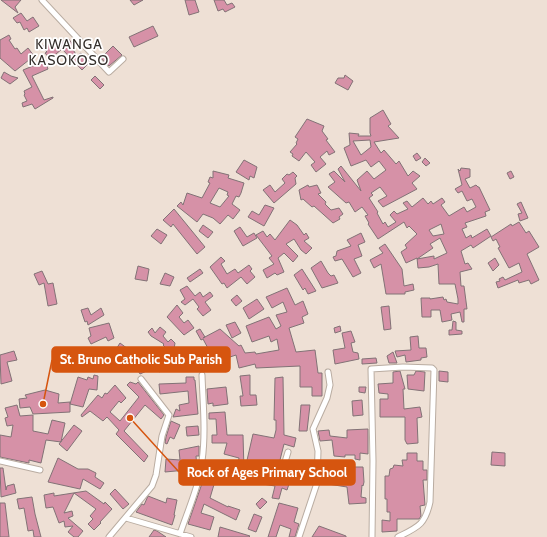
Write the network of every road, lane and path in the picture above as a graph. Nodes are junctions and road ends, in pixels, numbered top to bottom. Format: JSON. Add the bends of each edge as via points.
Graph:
{"nodes":[{"id":1,"x":42,"y":0,"type":"edge"},
{"id":2,"x":123,"y":59,"type":"dead end"},
{"id":3,"x":328,"y":372,"type":"dead end"},
{"id":4,"x":202,"y":375,"type":"dead end"},
{"id":5,"x":142,"y":379,"type":"dead end"},
{"id":6,"x":288,"y":452,"type":"dead end"},
{"id":7,"x":0,"y":461,"type":"edge"},
{"id":8,"x":318,"y":466,"type":"junction"},
{"id":9,"x":40,"y":470,"type":"dead end"},
{"id":10,"x":126,"y":518,"type":"junction"},
{"id":11,"x":180,"y":534,"type":"junction"},
{"id":12,"x":109,"y":537,"type":"edge"},
{"id":13,"x":191,"y":537,"type":"edge"},
{"id":14,"x":298,"y":537,"type":"edge"},
{"id":15,"x":372,"y":537,"type":"edge"},
{"id":16,"x":398,"y":537,"type":"edge"}],
"edges":[{"from":1,"to":2,"type":"street","via":[[109,72]]},
{"from":3,"to":8,"type":"street","via":[[328,398],[313,429],[317,442]]},
{"from":4,"to":11,"type":"street","via":[[202,461],[198,482]]},
{"from":5,"to":10,"type":"street","via":[[169,415],[152,486]]},
{"from":6,"to":8,"type":"street","via":[[285,462],[296,466]]},
{"from":7,"to":9,"type":"street"},
{"from":8,"to":14,"type":"street","via":[[315,491]]},
{"from":10,"to":11,"type":"street"},
{"from":10,"to":12,"type":"street"},
{"from":11,"to":13,"type":"street"},
{"from":15,"to":16,"type":"street","via":[[371,369],[432,368],[435,379],[430,502],[422,524]]}]}
